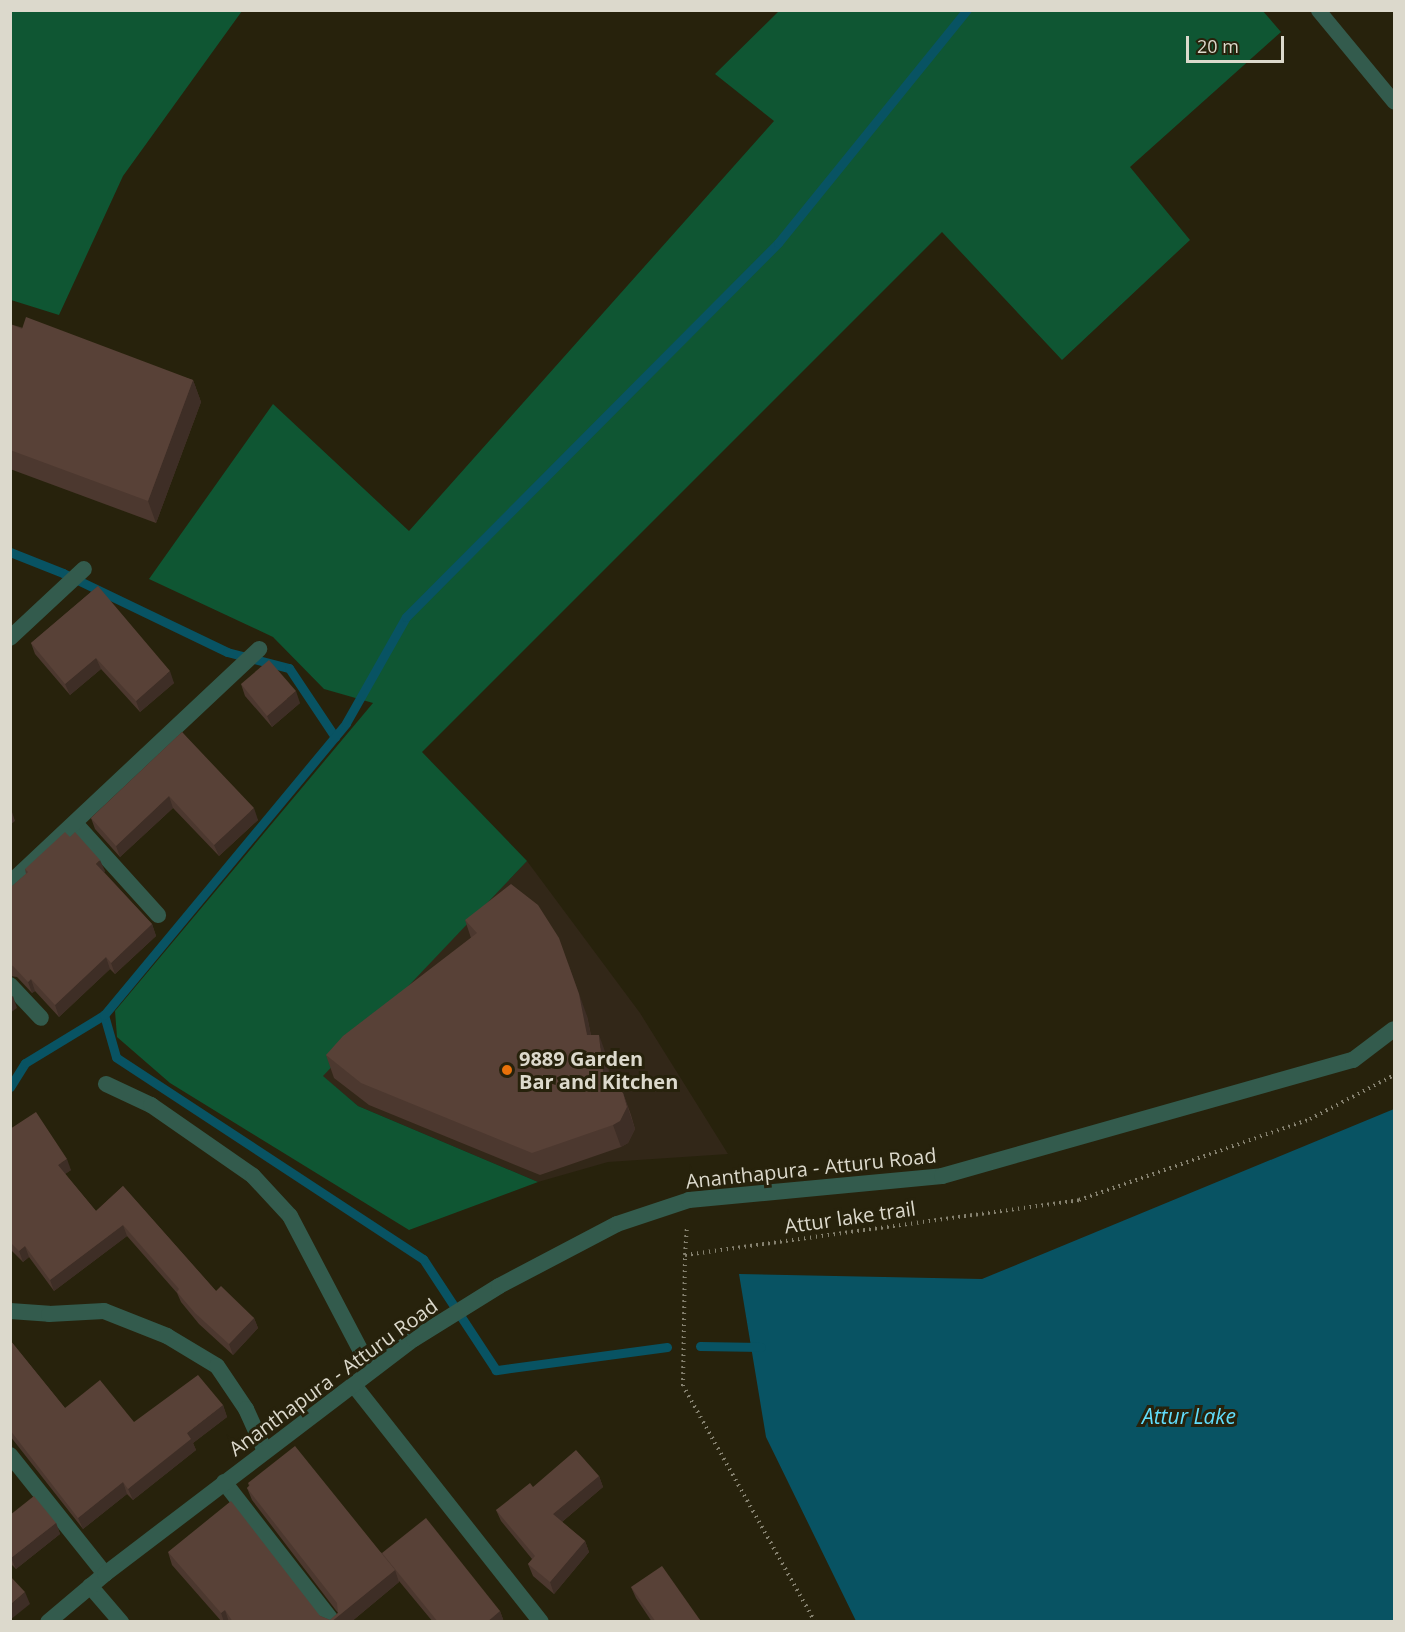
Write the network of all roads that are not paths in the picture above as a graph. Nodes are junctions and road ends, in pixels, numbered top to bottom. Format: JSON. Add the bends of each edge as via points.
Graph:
{"nodes":[{"id":1,"x":1318,"y":10,"type":"edge"},
{"id":2,"x":1395,"y":102,"type":"edge"},
{"id":3,"x":84,"y":569,"type":"dead end"},
{"id":4,"x":10,"y":638,"type":"edge"},
{"id":5,"x":259,"y":649,"type":"dead end"},
{"id":6,"x":75,"y":823,"type":"junction"},
{"id":7,"x":10,"y":883,"type":"edge"},
{"id":8,"x":158,"y":915,"type":"dead end"},
{"id":9,"x":10,"y":985,"type":"edge"},
{"id":10,"x":41,"y":1018,"type":"dead end"},
{"id":11,"x":1395,"y":1029,"type":"edge"},
{"id":12,"x":106,"y":1084,"type":"dead end"},
{"id":13,"x":10,"y":1311,"type":"edge"},
{"id":14,"x":372,"y":1370,"type":"junction"},
{"id":15,"x":353,"y":1384,"type":"junction"},
{"id":16,"x":265,"y":1451,"type":"junction"},
{"id":17,"x":10,"y":1455,"type":"edge"},
{"id":18,"x":224,"y":1482,"type":"junction"},
{"id":19,"x":105,"y":1574,"type":"junction"},
{"id":20,"x":90,"y":1586,"type":"junction"},
{"id":21,"x":48,"y":1622,"type":"edge"},
{"id":22,"x":121,"y":1622,"type":"edge"},
{"id":23,"x":333,"y":1622,"type":"edge"},
{"id":24,"x":541,"y":1622,"type":"edge"}],
"edges":[{"from":1,"to":2,"type":"lane"},
{"from":3,"to":4,"type":"street"},
{"from":5,"to":6,"type":"street"},
{"from":6,"to":7,"type":"street"},
{"from":6,"to":8,"type":"street"},
{"from":9,"to":10,"type":"street"},
{"from":11,"to":14,"type":"street","name":"Ananthapura - Atturu Road","via":[[1353,1060],[942,1176],[689,1200],[617,1224],[499,1286]]},
{"from":12,"to":14,"type":"street","via":[[151,1104],[253,1176],[290,1216]]},
{"from":13,"to":16,"type":"street","via":[[104,1311],[167,1336],[217,1366],[246,1409]]},
{"from":14,"to":15,"type":"street","name":"Ananthapura - Atturu Road"},
{"from":15,"to":16,"type":"street","name":"Ananthapura - Atturu Road"},
{"from":15,"to":24,"type":"street"},
{"from":16,"to":18,"type":"street","name":"Ananthapura - Atturu Road"},
{"from":17,"to":19,"type":"street"},
{"from":18,"to":19,"type":"street","name":"Ananthapura - Atturu Road"},
{"from":18,"to":23,"type":"street"},
{"from":19,"to":20,"type":"street","name":"Ananthapura - Atturu Road"},
{"from":20,"to":21,"type":"street","name":"Ananthapura - Atturu Road"},
{"from":20,"to":22,"type":"street"}]}
